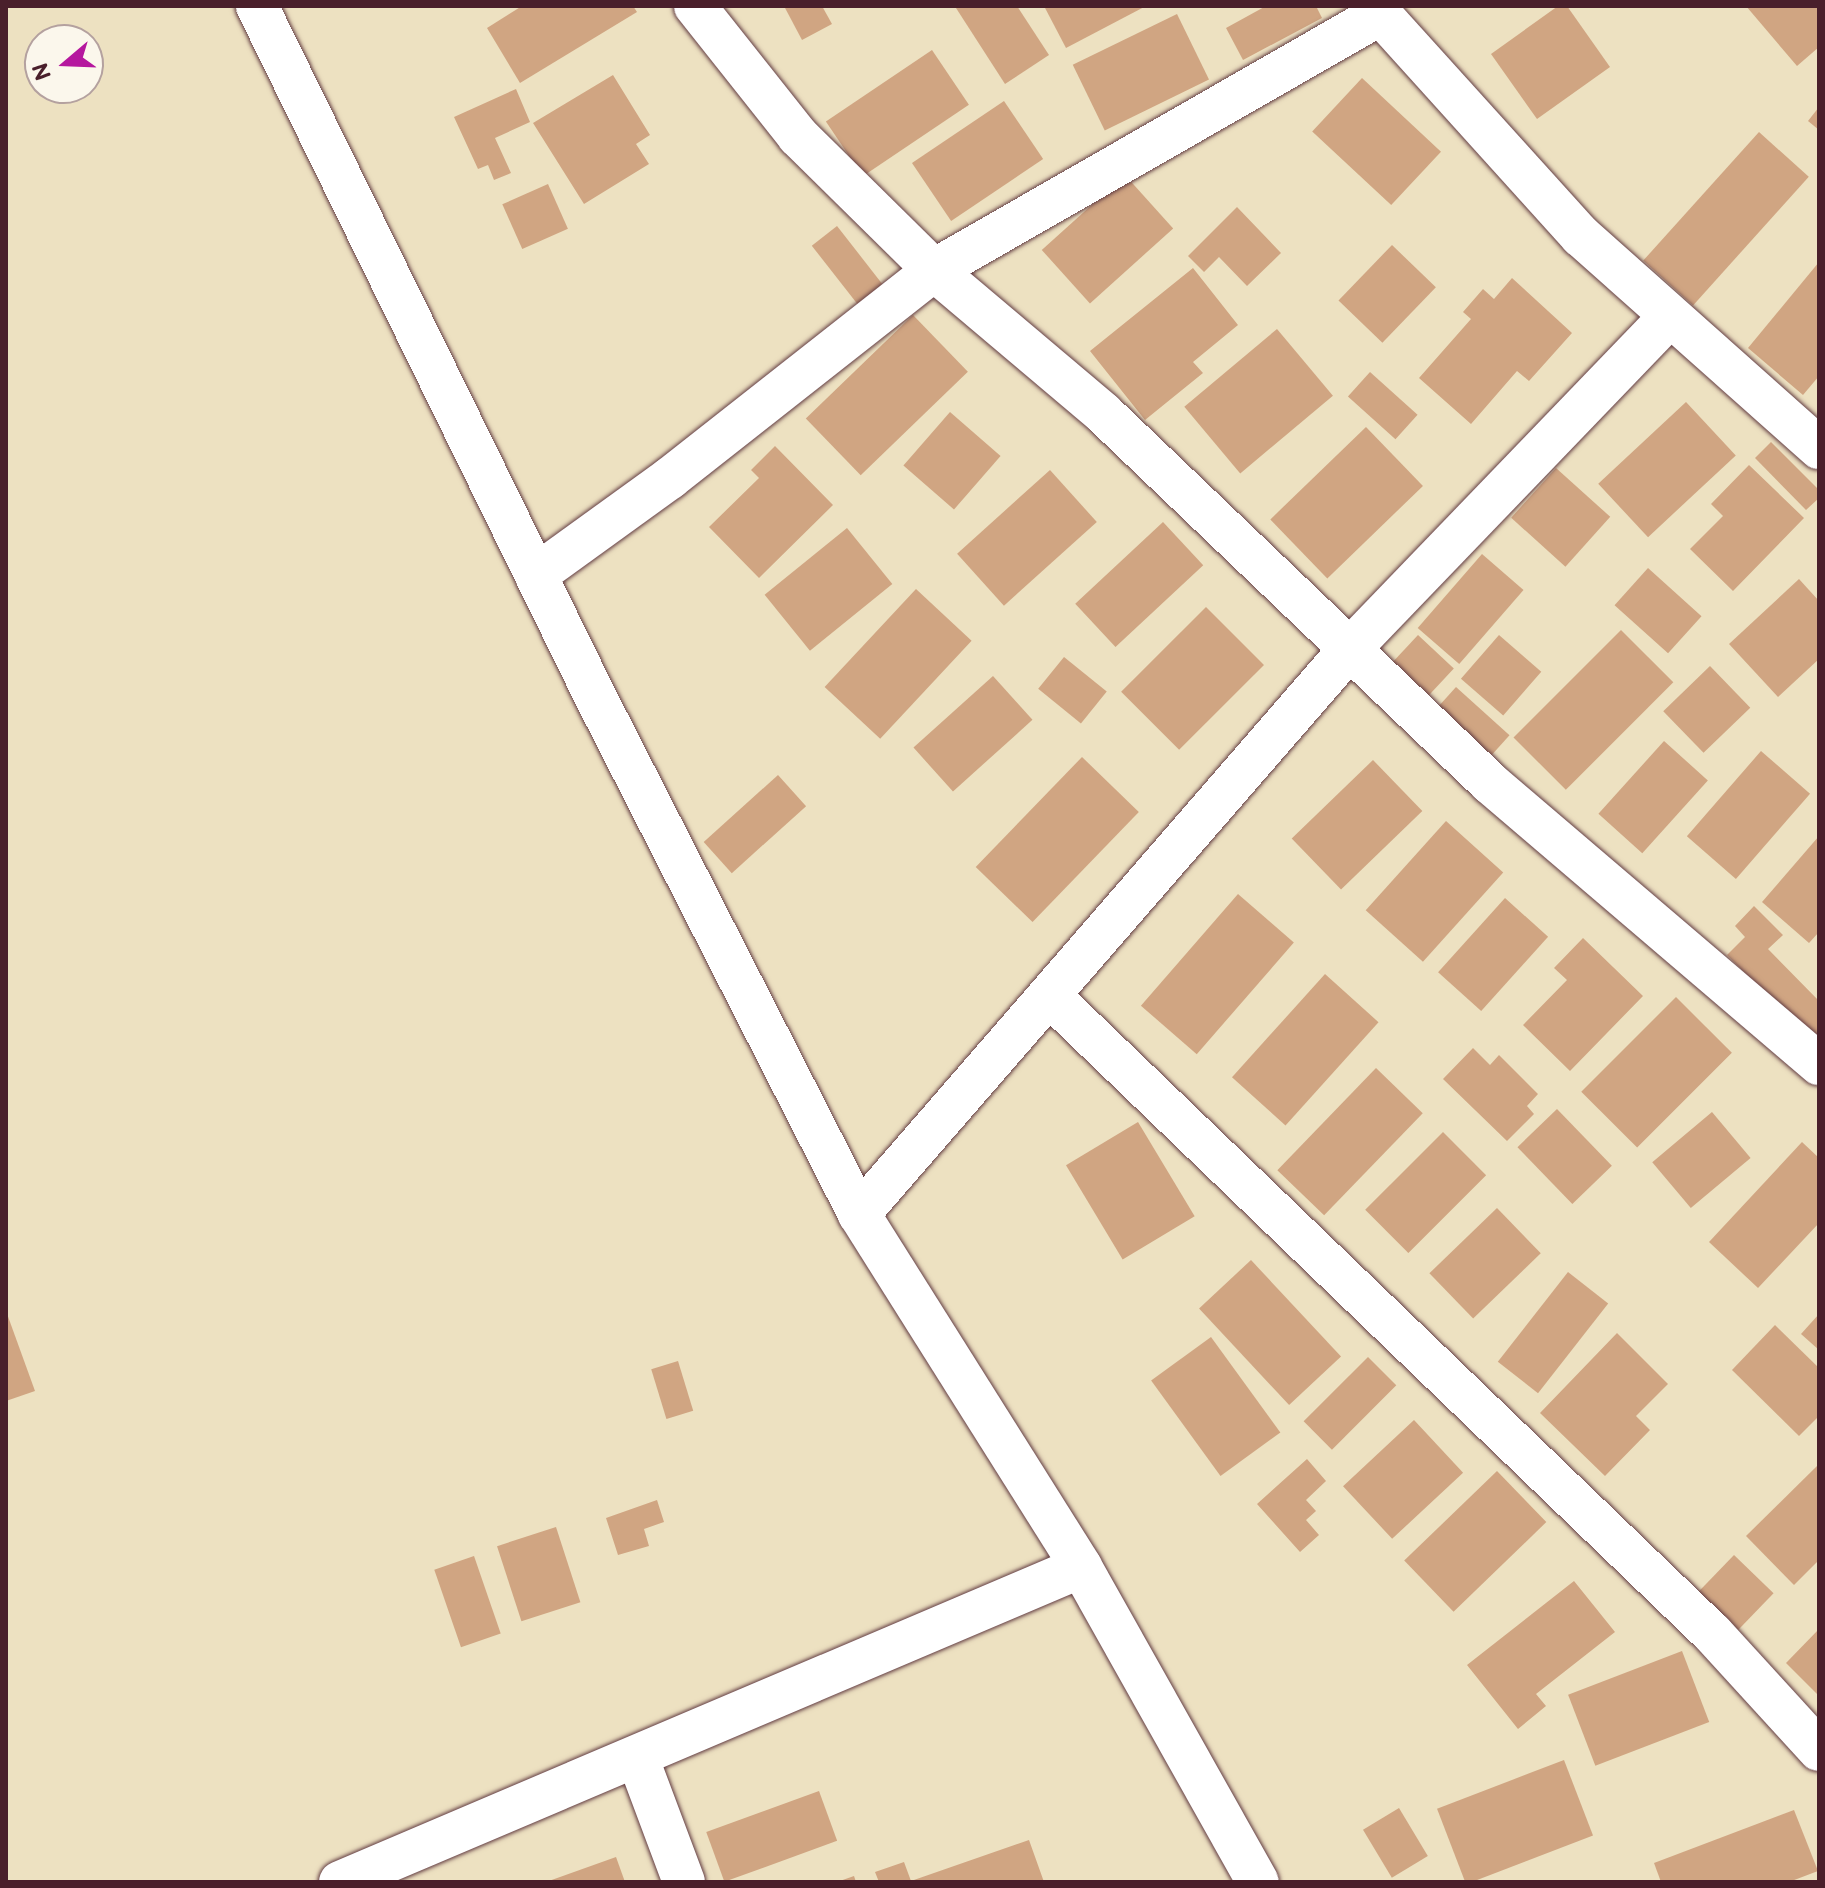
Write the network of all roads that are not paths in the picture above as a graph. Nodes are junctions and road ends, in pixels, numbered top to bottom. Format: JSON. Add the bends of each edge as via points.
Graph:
{"nodes":[{"id":1,"x":257,"y":6,"type":"edge"},
{"id":2,"x":695,"y":6,"type":"edge"},
{"id":3,"x":1376,"y":10,"type":"edge"},
{"id":4,"x":934,"y":270,"type":"junction"},
{"id":5,"x":1669,"y":317,"type":"junction"},
{"id":6,"x":1819,"y":448,"type":"edge"},
{"id":7,"x":536,"y":575,"type":"junction"},
{"id":8,"x":1347,"y":652,"type":"junction"},
{"id":9,"x":1051,"y":997,"type":"junction"},
{"id":10,"x":1819,"y":1064,"type":"edge"},
{"id":11,"x":859,"y":1214,"type":"junction"},
{"id":12,"x":1081,"y":1567,"type":"junction"},
{"id":13,"x":1819,"y":1750,"type":"edge"},
{"id":14,"x":638,"y":1759,"type":"junction"},
{"id":15,"x":340,"y":1882,"type":"edge"},
{"id":16,"x":684,"y":1882,"type":"edge"},
{"id":17,"x":1258,"y":1882,"type":"edge"}],
"edges":[{"from":1,"to":7,"type":"street"},
{"from":2,"to":4,"type":"street","via":[[798,136]]},
{"from":3,"to":4,"type":"street"},
{"from":3,"to":5,"type":"street","via":[[1581,236]]},
{"from":4,"to":7,"type":"street","via":[[670,478]]},
{"from":4,"to":8,"type":"street","via":[[1103,413]]},
{"from":5,"to":6,"type":"street"},
{"from":5,"to":8,"type":"street"},
{"from":7,"to":11,"type":"street"},
{"from":8,"to":9,"type":"street"},
{"from":8,"to":10,"type":"street","via":[[1490,783]]},
{"from":9,"to":11,"type":"street"},
{"from":9,"to":13,"type":"street","via":[[1713,1634]]},
{"from":11,"to":12,"type":"street"},
{"from":12,"to":14,"type":"street"},
{"from":12,"to":17,"type":"street"},
{"from":14,"to":15,"type":"street"},
{"from":14,"to":16,"type":"street"}]}
